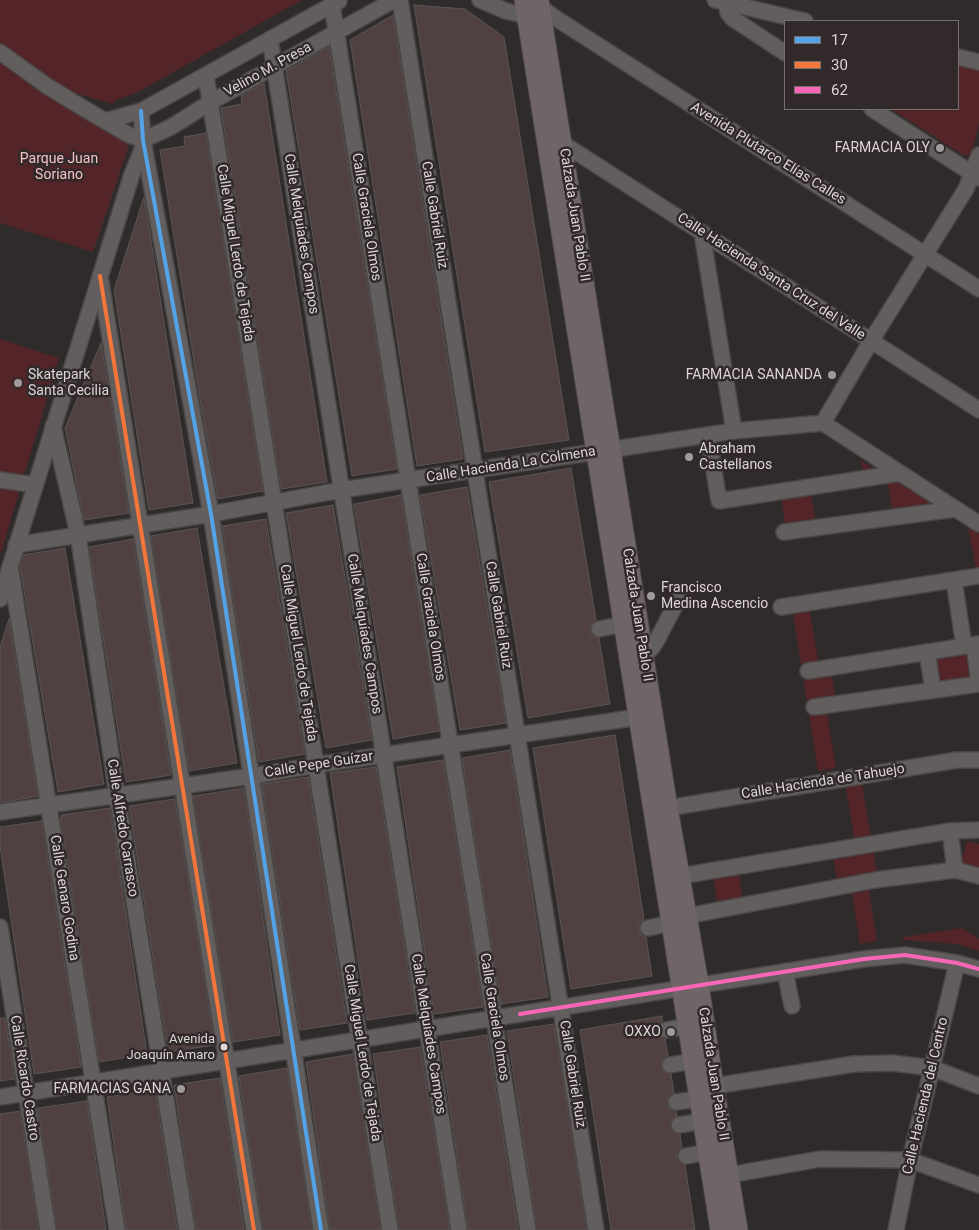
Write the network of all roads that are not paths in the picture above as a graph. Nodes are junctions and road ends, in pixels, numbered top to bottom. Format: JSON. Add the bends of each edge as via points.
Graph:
{"nodes":[{"id":1,"x":394,"y":0,"type":"edge"},
{"id":2,"x":400,"y":0,"type":"edge"},
{"id":3,"x":480,"y":0,"type":"edge"},
{"id":4,"x":720,"y":1,"type":"edge"},
{"id":5,"x":337,"y":2,"type":"edge"},
{"id":6,"x":537,"y":9,"type":"edge"},
{"id":7,"x":801,"y":20,"type":"edge"},
{"id":8,"x":337,"y":32,"type":"junction"},
{"id":9,"x":270,"y":39,"type":"junction"},
{"id":10,"x":0,"y":52,"type":"edge"},
{"id":11,"x":784,"y":52,"type":"edge"},
{"id":12,"x":959,"y":57,"type":"edge"},
{"id":13,"x":979,"y":62,"type":"edge"},
{"id":14,"x":274,"y":67,"type":"junction"},
{"id":15,"x":206,"y":76,"type":"junction"},
{"id":16,"x":211,"y":102,"type":"junction"},
{"id":17,"x":874,"y":110,"type":"edge"},
{"id":18,"x":141,"y":111,"type":"junction"},
{"id":19,"x":105,"y":121,"type":"junction"},
{"id":20,"x":143,"y":142,"type":"junction"},
{"id":21,"x":562,"y":143,"type":"junction"},
{"id":22,"x":979,"y":155,"type":"edge"},
{"id":23,"x":976,"y":176,"type":"edge"},
{"id":24,"x":702,"y":233,"type":"junction"},
{"id":25,"x":925,"y":254,"type":"junction"},
{"id":26,"x":100,"y":276,"type":"junction"},
{"id":27,"x":979,"y":288,"type":"edge"},
{"id":28,"x":871,"y":341,"type":"junction"},
{"id":29,"x":979,"y":410,"type":"edge"},
{"id":30,"x":824,"y":423,"type":"junction"},
{"id":31,"x":54,"y":426,"type":"junction"},
{"id":32,"x":734,"y":431,"type":"junction"},
{"id":33,"x":708,"y":435,"type":"junction"},
{"id":34,"x":604,"y":451,"type":"junction"},
{"id":35,"x":475,"y":470,"type":"junction"},
{"id":36,"x":900,"y":473,"type":"junction"},
{"id":37,"x":0,"y":480,"type":"edge"},
{"id":38,"x":408,"y":480,"type":"junction"},
{"id":39,"x":35,"y":485,"type":"junction"},
{"id":40,"x":342,"y":490,"type":"junction"},
{"id":41,"x":274,"y":502,"type":"junction"},
{"id":42,"x":955,"y":509,"type":"junction"},
{"id":43,"x":211,"y":514,"type":"junction"},
{"id":44,"x":141,"y":523,"type":"junction"},
{"id":45,"x":979,"y":524,"type":"edge"},
{"id":46,"x":784,"y":532,"type":"dead end"},
{"id":47,"x":78,"y":534,"type":"junction"},
{"id":48,"x":16,"y":544,"type":"junction"},
{"id":49,"x":10,"y":566,"type":"junction"},
{"id":50,"x":979,"y":576,"type":"edge"},
{"id":51,"x":954,"y":580,"type":"junction"},
{"id":52,"x":680,"y":596,"type":"dead end"},
{"id":53,"x":0,"y":599,"type":"edge"},
{"id":54,"x":781,"y":608,"type":"dead end"},
{"id":55,"x":624,"y":624,"type":"junction"},
{"id":56,"x":599,"y":629,"type":"dead end"},
{"id":57,"x":972,"y":645,"type":"edge"},
{"id":58,"x":928,"y":652,"type":"junction"},
{"id":59,"x":644,"y":654,"type":"junction"},
{"id":60,"x":808,"y":671,"type":"dead end"},
{"id":61,"x":979,"y":683,"type":"edge"},
{"id":62,"x":933,"y":690,"type":"junction"},
{"id":63,"x":814,"y":708,"type":"dead end"},
{"id":64,"x":639,"y":717,"type":"junction"},
{"id":65,"x":518,"y":735,"type":"junction"},
{"id":66,"x":450,"y":745,"type":"junction"},
{"id":67,"x":383,"y":755,"type":"junction"},
{"id":68,"x":979,"y":760,"type":"edge"},
{"id":69,"x":316,"y":765,"type":"junction"},
{"id":70,"x":252,"y":776,"type":"junction"},
{"id":71,"x":183,"y":785,"type":"junction"},
{"id":72,"x":116,"y":795,"type":"junction"},
{"id":73,"x":49,"y":805,"type":"junction"},
{"id":74,"x":668,"y":808,"type":"junction"},
{"id":75,"x":0,"y":812,"type":"edge"},
{"id":76,"x":979,"y":830,"type":"edge"},
{"id":77,"x":950,"y":831,"type":"junction"},
{"id":78,"x":955,"y":870,"type":"junction"},
{"id":79,"x":680,"y":876,"type":"junction"},
{"id":80,"x":979,"y":876,"type":"edge"},
{"id":81,"x":679,"y":920,"type":"junction"},
{"id":82,"x":0,"y":927,"type":"edge"},
{"id":83,"x":648,"y":928,"type":"dead end"},
{"id":84,"x":957,"y":963,"type":"junction"},
{"id":85,"x":979,"y":969,"type":"edge"},
{"id":86,"x":785,"y":971,"type":"junction"},
{"id":87,"x":690,"y":986,"type":"junction"},
{"id":88,"x":792,"y":1006,"type":"dead end"},
{"id":89,"x":561,"y":1007,"type":"junction"},
{"id":90,"x":494,"y":1018,"type":"junction"},
{"id":91,"x":688,"y":1026,"type":"junction"},
{"id":92,"x":427,"y":1029,"type":"junction"},
{"id":93,"x":666,"y":1030,"type":"dead end"},
{"id":94,"x":360,"y":1039,"type":"junction"},
{"id":95,"x":293,"y":1050,"type":"junction"},
{"id":96,"x":227,"y":1061,"type":"junction"},
{"id":97,"x":693,"y":1061,"type":"junction"},
{"id":98,"x":670,"y":1064,"type":"dead end"},
{"id":99,"x":932,"y":1068,"type":"junction"},
{"id":100,"x":161,"y":1072,"type":"junction"},
{"id":101,"x":93,"y":1082,"type":"junction"},
{"id":102,"x":714,"y":1086,"type":"junction"},
{"id":103,"x":979,"y":1086,"type":"edge"},
{"id":104,"x":26,"y":1093,"type":"junction"},
{"id":105,"x":0,"y":1098,"type":"edge"},
{"id":106,"x":699,"y":1099,"type":"junction"},
{"id":107,"x":676,"y":1102,"type":"dead end"},
{"id":108,"x":703,"y":1121,"type":"junction"},
{"id":109,"x":679,"y":1125,"type":"dead end"},
{"id":110,"x":708,"y":1152,"type":"junction"},
{"id":111,"x":686,"y":1156,"type":"dead end"},
{"id":112,"x":910,"y":1160,"type":"junction"},
{"id":113,"x":729,"y":1175,"type":"junction"},
{"id":114,"x":979,"y":1186,"type":"edge"},
{"id":115,"x":48,"y":1230,"type":"edge"},
{"id":116,"x":116,"y":1230,"type":"edge"},
{"id":117,"x":186,"y":1230,"type":"edge"},
{"id":118,"x":254,"y":1230,"type":"edge"},
{"id":119,"x":321,"y":1230,"type":"edge"},
{"id":120,"x":390,"y":1230,"type":"edge"},
{"id":121,"x":459,"y":1230,"type":"edge"},
{"id":122,"x":528,"y":1230,"type":"edge"},
{"id":123,"x":596,"y":1230,"type":"edge"},
{"id":124,"x":720,"y":1230,"type":"edge"},
{"id":125,"x":738,"y":1230,"type":"edge"},
{"id":126,"x":896,"y":1230,"type":"edge"}],
"edges":[{"from":1,"to":8,"type":"street","name":"Velino M. Presa"},
{"from":2,"to":35,"type":"street","name":"Calle Gabriel Ruiz"},
{"from":3,"to":6,"type":"street","via":[[496,7]]},
{"from":4,"to":7,"type":"street"},
{"from":4,"to":11,"type":"street","via":[[732,18]]},
{"from":5,"to":8,"type":"street","name":"Calle Graciela Olmos"},
{"from":5,"to":9,"type":"street"},
{"from":6,"to":21,"type":"main road","name":"Calzada Juan Pablo II"},
{"from":6,"to":25,"type":"street","name":"Avenida Plutarco Elías Calles"},
{"from":6,"to":34,"type":"main road","name":"Calzada Juan Pablo II"},
{"from":8,"to":14,"type":"street","name":"Velino M. Presa"},
{"from":8,"to":38,"type":"street","name":"Calle Graciela Olmos"},
{"from":9,"to":14,"type":"street","name":"Calle Melquíades Campos"},
{"from":9,"to":15,"type":"street"},
{"from":10,"to":19,"type":"street","via":[[47,86]]},
{"from":12,"to":13,"type":"street"},
{"from":14,"to":16,"type":"street","name":"Velino M. Presa"},
{"from":14,"to":40,"type":"street","name":"Calle Melquíades Campos"},
{"from":15,"to":16,"type":"street","name":"Calle Miguel Lerdo de Tejada"},
{"from":15,"to":18,"type":"street"},
{"from":16,"to":20,"type":"street","name":"Velino M. Presa"},
{"from":16,"to":41,"type":"street","name":"Calle Miguel Lerdo de Tejada"},
{"from":17,"to":23,"type":"street"},
{"from":18,"to":19,"type":"street"},
{"from":18,"to":20,"type":"street"},
{"from":19,"to":20,"type":"street"},
{"from":20,"to":26,"type":"street"},
{"from":20,"to":43,"type":"street"},
{"from":21,"to":24,"type":"street","name":"Calle Hacienda Santa Cruz del Valle"},
{"from":21,"to":34,"type":"main road","name":"Calzada Juan Pablo II"},
{"from":22,"to":23,"type":"street"},
{"from":23,"to":25,"type":"street"},
{"from":24,"to":28,"type":"street","name":"Calle Hacienda Santa Cruz del Valle"},
{"from":24,"to":32,"type":"street"},
{"from":25,"to":27,"type":"street","name":"Avenida Plutarco Elías Calles"},
{"from":25,"to":28,"type":"street"},
{"from":26,"to":31,"type":"street"},
{"from":26,"to":44,"type":"street"},
{"from":28,"to":29,"type":"street","name":"Calle Hacienda Santa Cruz del Valle"},
{"from":28,"to":30,"type":"street"},
{"from":30,"to":32,"type":"street","name":"Calle Hacienda La Colmena"},
{"from":30,"to":36,"type":"street"},
{"from":31,"to":39,"type":"street"},
{"from":31,"to":47,"type":"street","name":"Calle Alfredo Carrasco"},
{"from":32,"to":33,"type":"street","name":"Calle Hacienda La Colmena"},
{"from":33,"to":34,"type":"street","name":"Calle Hacienda La Colmena"},
{"from":33,"to":36,"type":"street","via":[[719,501]]},
{"from":34,"to":35,"type":"street","name":"Calle Hacienda La Colmena"},
{"from":34,"to":55,"type":"main road","name":"Calzada Juan Pablo II"},
{"from":34,"to":59,"type":"main road","name":"Calzada Juan Pablo II"},
{"from":35,"to":38,"type":"street","name":"Calle Hacienda La Colmena"},
{"from":35,"to":65,"type":"street","name":"Calle Gabriel Ruiz"},
{"from":36,"to":42,"type":"street"},
{"from":37,"to":39,"type":"street"},
{"from":38,"to":40,"type":"street","name":"Calle Hacienda La Colmena"},
{"from":38,"to":66,"type":"street","name":"Calle Graciela Olmos"},
{"from":39,"to":48,"type":"street"},
{"from":40,"to":41,"type":"street","name":"Calle Hacienda La Colmena"},
{"from":40,"to":67,"type":"street","name":"Calle Melquíades Campos"},
{"from":41,"to":43,"type":"street","name":"Calle Hacienda La Colmena"},
{"from":41,"to":69,"type":"street","name":"Calle Miguel Lerdo de Tejada"},
{"from":42,"to":45,"type":"street"},
{"from":42,"to":46,"type":"street"},
{"from":43,"to":44,"type":"street","name":"Calle Hacienda La Colmena"},
{"from":43,"to":70,"type":"street"},
{"from":44,"to":47,"type":"street","name":"Calle Hacienda La Colmena"},
{"from":44,"to":71,"type":"street"},
{"from":47,"to":48,"type":"street","name":"Calle Hacienda La Colmena"},
{"from":47,"to":72,"type":"street","name":"Calle Alfredo Carrasco"},
{"from":48,"to":49,"type":"street"},
{"from":49,"to":53,"type":"street"},
{"from":49,"to":73,"type":"street","name":"Calle Genaro Godina"},
{"from":50,"to":51,"type":"street"},
{"from":51,"to":54,"type":"street"},
{"from":51,"to":57,"type":"street"},
{"from":52,"to":59,"type":"street","via":[[657,640]]},
{"from":55,"to":56,"type":"street"},
{"from":55,"to":64,"type":"main road","name":"Calzada Juan Pablo II"},
{"from":57,"to":58,"type":"street"},
{"from":57,"to":61,"type":"street"},
{"from":58,"to":60,"type":"street"},
{"from":58,"to":62,"type":"street"},
{"from":59,"to":74,"type":"main road","name":"Calzada Juan Pablo II"},
{"from":61,"to":62,"type":"street"},
{"from":62,"to":63,"type":"street"},
{"from":64,"to":65,"type":"street","name":"Calle Pepe Guízar"},
{"from":64,"to":81,"type":"main road","name":"Calzada Juan Pablo II"},
{"from":65,"to":66,"type":"street","name":"Calle Pepe Guízar"},
{"from":65,"to":89,"type":"street","name":"Calle Gabriel Ruiz"},
{"from":66,"to":67,"type":"street","name":"Calle Pepe Guízar"},
{"from":66,"to":90,"type":"street","name":"Calle Graciela Olmos"},
{"from":67,"to":69,"type":"street","name":"Calle Pepe Guízar"},
{"from":67,"to":92,"type":"street","name":"Calle Melquíades Campos"},
{"from":68,"to":74,"type":"street","name":"Calle Hacienda de Tahuejo","via":[[957,760]]},
{"from":69,"to":70,"type":"street","name":"Calle Pepe Guízar"},
{"from":69,"to":94,"type":"street","name":"Calle Miguel Lerdo de Tejada"},
{"from":70,"to":71,"type":"street","name":"Calle Pepe Guízar"},
{"from":70,"to":95,"type":"street"},
{"from":71,"to":72,"type":"street","name":"Calle Pepe Guízar"},
{"from":71,"to":96,"type":"street"},
{"from":72,"to":73,"type":"street","name":"Calle Pepe Guízar"},
{"from":72,"to":100,"type":"street","name":"Calle Alfredo Carrasco"},
{"from":73,"to":75,"type":"street","name":"Calle Pepe Guízar"},
{"from":73,"to":101,"type":"street","name":"Calle Genaro Godina"},
{"from":74,"to":79,"type":"main road","name":"Calzada Juan Pablo II"},
{"from":76,"to":77,"type":"street"},
{"from":77,"to":78,"type":"street"},
{"from":77,"to":79,"type":"street"},
{"from":78,"to":80,"type":"street"},
{"from":78,"to":81,"type":"street","via":[[851,883]]},
{"from":79,"to":81,"type":"main road","name":"Calzada Juan Pablo II"},
{"from":81,"to":83,"type":"street"},
{"from":81,"to":87,"type":"main road","name":"Calzada Juan Pablo II"},
{"from":82,"to":104,"type":"street","name":"Calle Ricardo Castro"},
{"from":84,"to":85,"type":"street"},
{"from":84,"to":86,"type":"street","via":[[905,956]]},
{"from":84,"to":99,"type":"street","name":"Calle Hacienda del Centro"},
{"from":86,"to":87,"type":"street"},
{"from":86,"to":88,"type":"street"},
{"from":87,"to":89,"type":"street"},
{"from":87,"to":91,"type":"main road","name":"Calzada Juan Pablo II"},
{"from":87,"to":102,"type":"main road","name":"Calzada Juan Pablo II"},
{"from":89,"to":90,"type":"street"},
{"from":89,"to":123,"type":"street","name":"Calle Gabriel Ruiz"},
{"from":90,"to":92,"type":"street"},
{"from":90,"to":122,"type":"street","name":"Calle Graciela Olmos"},
{"from":91,"to":93,"type":"street"},
{"from":91,"to":97,"type":"main road","name":"Calzada Juan Pablo II"},
{"from":92,"to":94,"type":"street"},
{"from":92,"to":121,"type":"street","name":"Calle Melquíades Campos"},
{"from":94,"to":95,"type":"street"},
{"from":94,"to":120,"type":"street","name":"Calle Miguel Lerdo de Tejada"},
{"from":95,"to":96,"type":"street"},
{"from":95,"to":119,"type":"street"},
{"from":96,"to":100,"type":"street"},
{"from":96,"to":118,"type":"street"},
{"from":97,"to":98,"type":"street"},
{"from":97,"to":106,"type":"main road","name":"Calzada Juan Pablo II"},
{"from":99,"to":102,"type":"street","via":[[893,1063],[854,1064]]},
{"from":99,"to":103,"type":"street"},
{"from":99,"to":112,"type":"street","name":"Calle Hacienda del Centro"},
{"from":100,"to":101,"type":"street"},
{"from":100,"to":117,"type":"street","name":"Calle Alfredo Carrasco"},
{"from":101,"to":104,"type":"street"},
{"from":101,"to":116,"type":"street","name":"Calle Genaro Godina"},
{"from":102,"to":113,"type":"main road","name":"Calzada Juan Pablo II"},
{"from":104,"to":105,"type":"street"},
{"from":104,"to":115,"type":"street","name":"Calle Ricardo Castro"},
{"from":106,"to":107,"type":"street"},
{"from":106,"to":108,"type":"main road","name":"Calzada Juan Pablo II"},
{"from":108,"to":109,"type":"street"},
{"from":108,"to":110,"type":"main road","name":"Calzada Juan Pablo II"},
{"from":110,"to":111,"type":"street"},
{"from":110,"to":124,"type":"main road","name":"Calzada Juan Pablo II"},
{"from":112,"to":113,"type":"street","via":[[820,1159]]},
{"from":112,"to":114,"type":"street"},
{"from":112,"to":126,"type":"street","name":"Calle Hacienda del Centro"},
{"from":113,"to":125,"type":"main road","name":"Calzada Juan Pablo II"}]}
